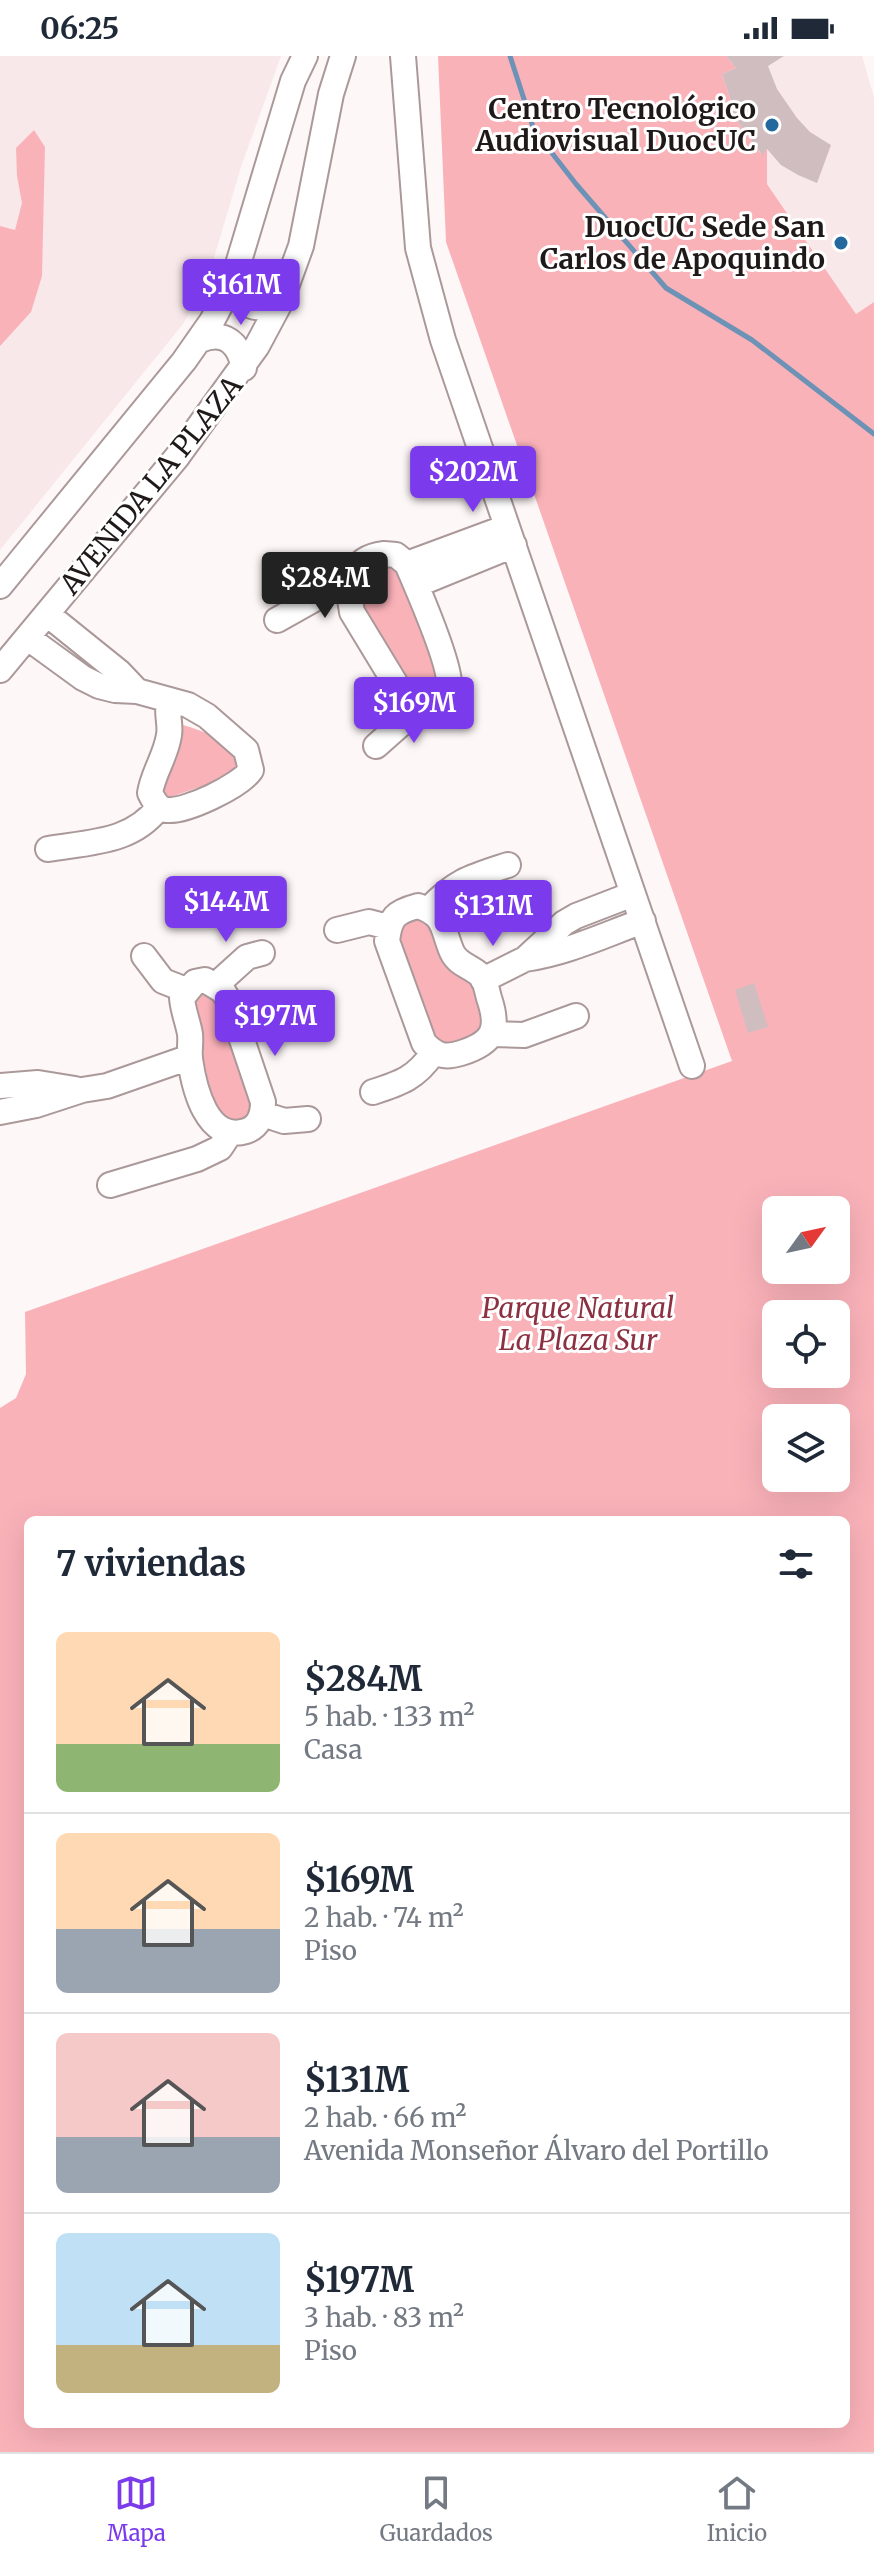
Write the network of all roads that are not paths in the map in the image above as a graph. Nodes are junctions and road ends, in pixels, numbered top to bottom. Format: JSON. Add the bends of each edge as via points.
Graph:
{"nodes":[{"id":1,"x":305,"y":56,"type":"edge"},
{"id":2,"x":403,"y":56,"type":"edge"},
{"id":3,"x":344,"y":59,"type":"edge"},
{"id":4,"x":233,"y":281,"type":"junction"},
{"id":5,"x":281,"y":301,"type":"junction"},
{"id":6,"x":200,"y":340,"type":"junction"},
{"id":7,"x":244,"y":368,"type":"junction"},
{"id":8,"x":510,"y":536,"type":"junction"},
{"id":9,"x":412,"y":575,"type":"junction"},
{"id":10,"x":350,"y":579,"type":"junction"},
{"id":11,"x":0,"y":586,"type":"edge"},
{"id":12,"x":47,"y":614,"type":"junction"},
{"id":13,"x":277,"y":620,"type":"dead end"},
{"id":14,"x":28,"y":638,"type":"junction"},
{"id":15,"x":0,"y":670,"type":"edge"},
{"id":16,"x":137,"y":691,"type":"junction"},
{"id":17,"x":169,"y":702,"type":"junction"},
{"id":18,"x":419,"y":708,"type":"junction"},
{"id":19,"x":376,"y":746,"type":"dead end"},
{"id":20,"x":159,"y":807,"type":"junction"},
{"id":21,"x":48,"y":849,"type":"dead end"},
{"id":22,"x":508,"y":865,"type":"dead end"},
{"id":23,"x":633,"y":894,"type":"junction"},
{"id":24,"x":429,"y":909,"type":"junction"},
{"id":25,"x":643,"y":921,"type":"junction"},
{"id":26,"x":388,"y":927,"type":"junction"},
{"id":27,"x":337,"y":930,"type":"dead end"},
{"id":28,"x":262,"y":953,"type":"dead end"},
{"id":29,"x":144,"y":956,"type":"dead end"},
{"id":30,"x":525,"y":959,"type":"junction"},
{"id":31,"x":483,"y":980,"type":"junction"},
{"id":32,"x":216,"y":985,"type":"junction"},
{"id":33,"x":186,"y":990,"type":"junction"},
{"id":34,"x":576,"y":1016,"type":"dead end"},
{"id":35,"x":492,"y":1034,"type":"junction"},
{"id":36,"x":433,"y":1053,"type":"junction"},
{"id":37,"x":190,"y":1057,"type":"junction"},
{"id":38,"x":692,"y":1066,"type":"dead end"},
{"id":39,"x":0,"y":1086,"type":"edge"},
{"id":40,"x":82,"y":1090,"type":"junction"},
{"id":41,"x":373,"y":1092,"type":"dead end"},
{"id":42,"x":0,"y":1112,"type":"edge"},
{"id":43,"x":263,"y":1114,"type":"junction"},
{"id":44,"x":308,"y":1119,"type":"dead end"},
{"id":45,"x":230,"y":1133,"type":"junction"},
{"id":46,"x":110,"y":1185,"type":"dead end"}],
"edges":[{"from":1,"to":4,"type":"street","name":"AVENIDA LA PLAZA"},
{"from":2,"to":8,"type":"street","via":[[418,248],[443,340]]},
{"from":3,"to":5,"type":"street","name":"AVENIDA LA PLAZA","via":[[331,94],[308,218]]},
{"from":4,"to":5,"type":"street","via":[[245,303],[257,308]]},
{"from":4,"to":6,"type":"street","name":"AVENIDA LA PLAZA"},
{"from":5,"to":7,"type":"street","name":"AVENIDA LA PLAZA"},
{"from":6,"to":7,"type":"street","via":[[229,340],[238,347]]},
{"from":6,"to":11,"type":"street","name":"AVENIDA LA PLAZA"},
{"from":7,"to":12,"type":"street","name":"AVENIDA LA PLAZA"},
{"from":8,"to":9,"type":"street"},
{"from":8,"to":23,"type":"street"},
{"from":9,"to":10,"type":"street","via":[[396,555],[373,556]]},
{"from":9,"to":18,"type":"street","via":[[449,686],[446,697]]},
{"from":10,"to":13,"type":"street"},
{"from":10,"to":18,"type":"street","via":[[352,612],[403,696]]},
{"from":12,"to":14,"type":"street","name":"AVENIDA LA PLAZA"},
{"from":12,"to":16,"type":"street"},
{"from":14,"to":15,"type":"street","name":"AVENIDA LA PLAZA"},
{"from":14,"to":16,"type":"street","via":[[99,686]]},
{"from":16,"to":17,"type":"street"},
{"from":17,"to":20,"type":"street","via":[[169,735],[150,793]]},
{"from":17,"to":20,"type":"street","via":[[188,705],[232,736],[246,750],[251,770],[222,793],[177,809]]},
{"from":18,"to":19,"type":"street"},
{"from":20,"to":21,"type":"street","via":[[140,828],[123,836]]},
{"from":22,"to":24,"type":"street","via":[[465,879]]},
{"from":23,"to":25,"type":"street"},
{"from":23,"to":30,"type":"street","via":[[564,923]]},
{"from":24,"to":26,"type":"street","via":[[401,910]]},
{"from":24,"to":31,"type":"street","via":[[441,919],[453,955]]},
{"from":25,"to":30,"type":"street","via":[[578,947]]},
{"from":25,"to":38,"type":"street"},
{"from":26,"to":27,"type":"street","via":[[369,922]]},
{"from":26,"to":36,"type":"street","via":[[387,941],[424,1043]]},
{"from":28,"to":32,"type":"street","via":[[247,957]]},
{"from":29,"to":33,"type":"street","via":[[163,981]]},
{"from":30,"to":31,"type":"street"},
{"from":31,"to":35,"type":"street","via":[[494,1013]]},
{"from":32,"to":33,"type":"street","via":[[205,980]]},
{"from":32,"to":43,"type":"street","via":[[229,1001]]},
{"from":33,"to":37,"type":"street","via":[[182,998]]},
{"from":34,"to":35,"type":"street","via":[[524,1035]]},
{"from":35,"to":36,"type":"street","via":[[477,1048],[448,1057]]},
{"from":36,"to":41,"type":"street","via":[[418,1073]]},
{"from":37,"to":40,"type":"street"},
{"from":37,"to":45,"type":"street","via":[[210,1120]]},
{"from":39,"to":40,"type":"street","via":[[38,1083]]},
{"from":40,"to":42,"type":"street"},
{"from":43,"to":44,"type":"street","via":[[284,1121]]},
{"from":43,"to":45,"type":"street","via":[[252,1129]]},
{"from":45,"to":46,"type":"street","via":[[220,1148],[197,1159]]}]}
